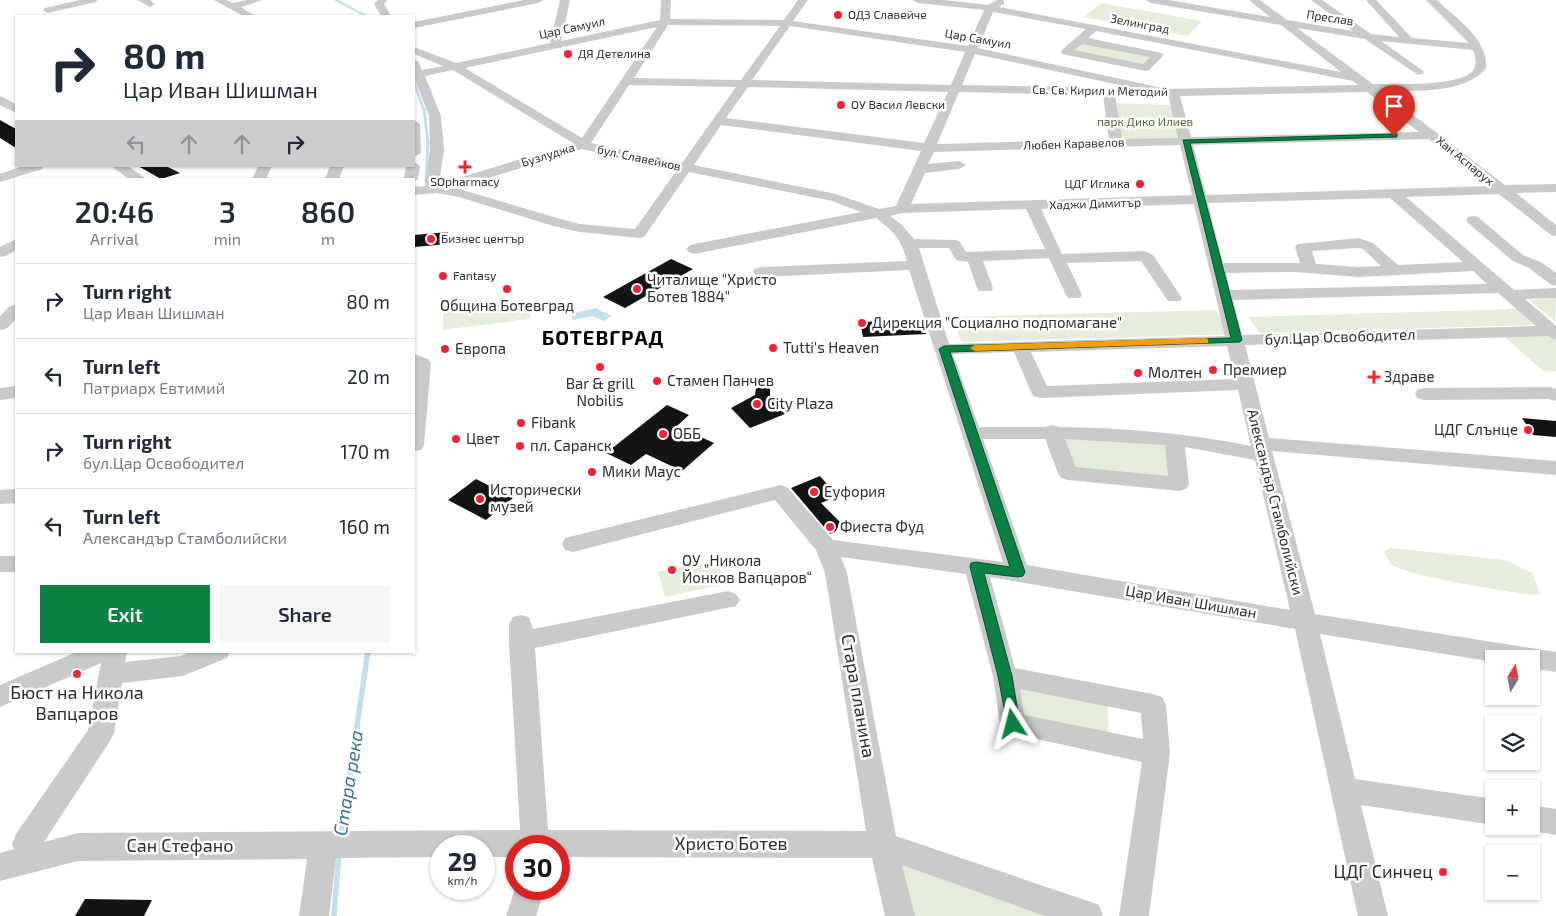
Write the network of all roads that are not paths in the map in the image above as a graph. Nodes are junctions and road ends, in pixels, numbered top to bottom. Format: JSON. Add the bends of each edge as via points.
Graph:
{"nodes":[{"id":1,"x":93,"y":0,"type":"edge"},
{"id":2,"x":218,"y":0,"type":"edge"},
{"id":3,"x":258,"y":0,"type":"edge"},
{"id":4,"x":538,"y":0,"type":"edge"},
{"id":5,"x":565,"y":0,"type":"edge"},
{"id":6,"x":666,"y":0,"type":"edge"},
{"id":7,"x":802,"y":0,"type":"edge"},
{"id":8,"x":918,"y":0,"type":"edge"},
{"id":9,"x":1005,"y":0,"type":"edge"},
{"id":10,"x":1151,"y":0,"type":"edge"},
{"id":11,"x":1254,"y":0,"type":"edge"},
{"id":12,"x":1316,"y":0,"type":"edge"},
{"id":13,"x":1371,"y":0,"type":"edge"},
{"id":14,"x":1431,"y":0,"type":"edge"},
{"id":15,"x":382,"y":1,"type":"edge"},
{"id":16,"x":231,"y":7,"type":"junction"},
{"id":17,"x":990,"y":8,"type":"junction"},
{"id":18,"x":48,"y":10,"type":"dead end"},
{"id":19,"x":248,"y":15,"type":"edge"},
{"id":20,"x":385,"y":15,"type":"edge"},
{"id":21,"x":665,"y":22,"type":"junction"},
{"id":22,"x":786,"y":23,"type":"junction"},
{"id":23,"x":1285,"y":23,"type":"junction"},
{"id":24,"x":415,"y":25,"type":"edge"},
{"id":25,"x":1094,"y":28,"type":"junction"},
{"id":26,"x":1369,"y":37,"type":"junction"},
{"id":27,"x":1080,"y":40,"type":"junction"},
{"id":28,"x":1408,"y":41,"type":"junction"},
{"id":29,"x":555,"y":45,"type":"junction"},
{"id":30,"x":1477,"y":47,"type":"junction"},
{"id":31,"x":415,"y":50,"type":"edge"},
{"id":32,"x":972,"y":50,"type":"junction"},
{"id":33,"x":1066,"y":52,"type":"junction"},
{"id":34,"x":454,"y":66,"type":"junction"},
{"id":35,"x":1048,"y":67,"type":"junction"},
{"id":36,"x":416,"y":68,"type":"edge"},
{"id":37,"x":1318,"y":70,"type":"junction"},
{"id":38,"x":1418,"y":72,"type":"dead end"},
{"id":39,"x":1357,"y":78,"type":"junction"},
{"id":40,"x":626,"y":81,"type":"junction"},
{"id":41,"x":746,"y":83,"type":"junction"},
{"id":42,"x":955,"y":88,"type":"junction"},
{"id":43,"x":1371,"y":88,"type":"junction"},
{"id":44,"x":1340,"y":89,"type":"junction"},
{"id":45,"x":1108,"y":91,"type":"junction"},
{"id":46,"x":1168,"y":93,"type":"junction"},
{"id":47,"x":0,"y":100,"type":"edge"},
{"id":48,"x":15,"y":108,"type":"edge"},
{"id":49,"x":718,"y":121,"type":"junction"},
{"id":50,"x":1432,"y":135,"type":"junction"},
{"id":51,"x":1186,"y":141,"type":"junction"},
{"id":52,"x":1116,"y":142,"type":"junction"},
{"id":53,"x":584,"y":144,"type":"junction"},
{"id":54,"x":929,"y":148,"type":"junction"},
{"id":55,"x":959,"y":165,"type":"dead end"},
{"id":56,"x":33,"y":167,"type":"edge"},
{"id":57,"x":684,"y":168,"type":"junction"},
{"id":58,"x":920,"y":169,"type":"junction"},
{"id":59,"x":120,"y":172,"type":"edge"},
{"id":60,"x":0,"y":178,"type":"edge"},
{"id":61,"x":136,"y":178,"type":"edge"},
{"id":62,"x":1556,"y":188,"type":"edge"},
{"id":63,"x":434,"y":189,"type":"junction"},
{"id":64,"x":1500,"y":190,"type":"junction"},
{"id":65,"x":415,"y":191,"type":"edge"},
{"id":66,"x":1392,"y":192,"type":"junction"},
{"id":67,"x":1201,"y":201,"type":"junction"},
{"id":68,"x":1032,"y":206,"type":"junction"},
{"id":69,"x":902,"y":209,"type":"junction"},
{"id":70,"x":878,"y":214,"type":"junction"},
{"id":71,"x":1473,"y":220,"type":"dead end"},
{"id":72,"x":1556,"y":232,"type":"edge"},
{"id":73,"x":15,"y":244,"type":"edge"},
{"id":74,"x":910,"y":244,"type":"junction"},
{"id":75,"x":694,"y":249,"type":"dead end"},
{"id":76,"x":6,"y":253,"type":"edge"},
{"id":77,"x":1056,"y":256,"type":"junction"},
{"id":78,"x":974,"y":257,"type":"junction"},
{"id":79,"x":916,"y":265,"type":"junction"},
{"id":80,"x":1477,"y":266,"type":"junction"},
{"id":81,"x":1218,"y":268,"type":"junction"},
{"id":82,"x":1310,"y":268,"type":"junction"},
{"id":83,"x":1394,"y":270,"type":"junction"},
{"id":84,"x":761,"y":272,"type":"dead end"},
{"id":85,"x":1556,"y":281,"type":"edge"},
{"id":86,"x":985,"y":288,"type":"dead end"},
{"id":87,"x":1506,"y":292,"type":"junction"},
{"id":88,"x":1556,"y":292,"type":"edge"},
{"id":89,"x":1074,"y":295,"type":"dead end"},
{"id":90,"x":1224,"y":295,"type":"junction"},
{"id":91,"x":1174,"y":298,"type":"dead end"},
{"id":92,"x":1554,"y":333,"type":"edge"},
{"id":93,"x":1237,"y":340,"type":"junction"},
{"id":94,"x":1020,"y":347,"type":"junction"},
{"id":95,"x":944,"y":349,"type":"junction"},
{"id":96,"x":415,"y":360,"type":"edge"},
{"id":97,"x":1245,"y":384,"type":"junction"},
{"id":98,"x":15,"y":392,"type":"edge"},
{"id":99,"x":416,"y":393,"type":"edge"},
{"id":100,"x":0,"y":394,"type":"edge"},
{"id":101,"x":1424,"y":394,"type":"dead end"},
{"id":102,"x":1556,"y":395,"type":"edge"},
{"id":103,"x":415,"y":419,"type":"edge"},
{"id":104,"x":1052,"y":431,"type":"junction"},
{"id":105,"x":973,"y":433,"type":"junction"},
{"id":106,"x":1174,"y":440,"type":"junction"},
{"id":107,"x":1261,"y":449,"type":"junction"},
{"id":108,"x":1556,"y":468,"type":"edge"},
{"id":109,"x":15,"y":496,"type":"edge"},
{"id":110,"x":0,"y":497,"type":"edge"},
{"id":111,"x":573,"y":544,"type":"dead end"},
{"id":112,"x":826,"y":547,"type":"junction"},
{"id":113,"x":0,"y":564,"type":"edge"},
{"id":114,"x":15,"y":564,"type":"edge"},
{"id":115,"x":976,"y":567,"type":"junction"},
{"id":116,"x":1018,"y":572,"type":"junction"},
{"id":117,"x":728,"y":600,"type":"dead end"},
{"id":118,"x":1305,"y":622,"type":"junction"},
{"id":119,"x":213,"y":653,"type":"edge"},
{"id":120,"x":110,"y":659,"type":"edge"},
{"id":121,"x":1556,"y":662,"type":"edge"},
{"id":122,"x":1005,"y":676,"type":"junction"},
{"id":123,"x":0,"y":696,"type":"edge"},
{"id":124,"x":1157,"y":752,"type":"junction"},
{"id":125,"x":1344,"y":790,"type":"junction"},
{"id":126,"x":1485,"y":811,"type":"edge"},
{"id":127,"x":1540,"y":819,"type":"edge"},
{"id":128,"x":1556,"y":822,"type":"edge"},
{"id":129,"x":534,"y":835,"type":"edge"},
{"id":130,"x":363,"y":844,"type":"joint"},
{"id":131,"x":326,"y":845,"type":"junction"},
{"id":132,"x":505,"y":845,"type":"edge"},
{"id":133,"x":570,"y":845,"type":"edge"},
{"id":134,"x":883,"y":845,"type":"junction"},
{"id":135,"x":10,"y":864,"type":"edge"},
{"id":136,"x":526,"y":900,"type":"edge"},
{"id":137,"x":314,"y":916,"type":"edge"},
{"id":138,"x":521,"y":916,"type":"edge"},
{"id":139,"x":900,"y":916,"type":"edge"},
{"id":140,"x":1088,"y":916,"type":"edge"},
{"id":141,"x":1134,"y":916,"type":"edge"},
{"id":142,"x":1373,"y":916,"type":"edge"}],
"edges":[{"from":1,"to":18,"type":"street"},
{"from":2,"to":16,"type":"street"},
{"from":3,"to":16,"type":"street"},
{"from":4,"to":24,"type":"street"},
{"from":5,"to":29,"type":"street"},
{"from":6,"to":21,"type":"street"},
{"from":7,"to":22,"type":"street"},
{"from":8,"to":17,"type":"street","name":"Зелинград"},
{"from":9,"to":17,"type":"street"},
{"from":10,"to":23,"type":"street","name":"Преслав"},
{"from":11,"to":23,"type":"street","name":"Хан Аспарух"},
{"from":12,"to":26,"type":"street"},
{"from":13,"to":28,"type":"street"},
{"from":14,"to":30,"type":"street"},
{"from":15,"to":20,"type":"street","via":[[378,4]]},
{"from":16,"to":19,"type":"street"},
{"from":17,"to":25,"type":"street","name":"Зелинград"},
{"from":17,"to":32,"type":"street"},
{"from":21,"to":22,"type":"street","name":"Цар Самуил"},
{"from":21,"to":29,"type":"street","name":"Цар Самуил"},
{"from":21,"to":40,"type":"street","name":"Бузлуджа"},
{"from":22,"to":32,"type":"street","name":"Цар Самуил"},
{"from":22,"to":41,"type":"street"},
{"from":23,"to":26,"type":"street","name":"Преслав"},
{"from":23,"to":39,"type":"street","name":"Хан Аспарух"},
{"from":25,"to":27,"type":"street"},
{"from":25,"to":37,"type":"street","name":"Зелинград"},
{"from":26,"to":28,"type":"street","name":"Преслав"},
{"from":26,"to":38,"type":"street"},
{"from":27,"to":33,"type":"street"},
{"from":27,"to":33,"type":"street","via":[[1158,55],[1145,68]]},
{"from":28,"to":30,"type":"street","name":"Преслав"},
{"from":29,"to":34,"type":"street","name":"Цар Самуил"},
{"from":30,"to":43,"type":"street","name":"Св. Св. Кирил и Методий","via":[[1482,62],[1480,70],[1463,81],[1432,86]]},
{"from":31,"to":34,"type":"street","name":"бул. Славейков"},
{"from":32,"to":35,"type":"street","name":"Цар Самуил"},
{"from":32,"to":42,"type":"street"},
{"from":33,"to":35,"type":"street"},
{"from":34,"to":36,"type":"street","name":"Цар Самуил"},
{"from":34,"to":53,"type":"street","name":"бул. Славейков"},
{"from":35,"to":46,"type":"street","name":"Цар Самуил"},
{"from":36,"to":63,"type":"street","via":[[435,116]]},
{"from":37,"to":39,"type":"street","name":"Зелинград"},
{"from":37,"to":44,"type":"street"},
{"from":39,"to":43,"type":"street","name":"Хан Аспарух"},
{"from":40,"to":41,"type":"street","name":"Св. Св. Кирил и Методий"},
{"from":40,"to":53,"type":"street","name":"Бузлуджа"},
{"from":41,"to":42,"type":"street","name":"Св. Св. Кирил и Методий"},
{"from":41,"to":49,"type":"street"},
{"from":42,"to":45,"type":"street","name":"Св. Св. Кирил и Методий"},
{"from":42,"to":54,"type":"street"},
{"from":43,"to":44,"type":"street","name":"Св. Св. Кирил и Методий"},
{"from":43,"to":50,"type":"street","name":"Хан Аспарух"},
{"from":44,"to":46,"type":"street","name":"Св. Св. Кирил и Методий"},
{"from":45,"to":46,"type":"street","name":"Св. Св. Кирил и Методий"},
{"from":45,"to":52,"type":"street"},
{"from":46,"to":51,"type":"street","name":"Александър Стамболийски","via":[[1174,96]]},
{"from":47,"to":48,"type":"street"},
{"from":49,"to":54,"type":"street","name":"Любен Каравелов"},
{"from":49,"to":57,"type":"street"},
{"from":50,"to":51,"type":"street","name":"Любен Каравелов"},
{"from":50,"to":64,"type":"street","name":"Хан Аспарух"},
{"from":51,"to":52,"type":"street","name":"Любен Каравелов"},
{"from":51,"to":67,"type":"street","name":"Александър Стамболийски"},
{"from":52,"to":54,"type":"street","name":"Любен Каравелов"},
{"from":53,"to":57,"type":"street","name":"бул. Славейков"},
{"from":53,"to":63,"type":"street","name":"Бузлуджа"},
{"from":54,"to":58,"type":"street"},
{"from":55,"to":58,"type":"street"},
{"from":56,"to":60,"type":"street"},
{"from":57,"to":63,"type":"street","via":[[639,234],[580,228],[460,193]]},
{"from":57,"to":70,"type":"street","name":"бул. Славейков","via":[[836,198]]},
{"from":58,"to":69,"type":"street"},
{"from":59,"to":61,"type":"street"},
{"from":62,"to":64,"type":"street","name":"Хаджи Димитър"},
{"from":63,"to":65,"type":"street"},
{"from":64,"to":66,"type":"street","name":"Хаджи Димитър"},
{"from":64,"to":72,"type":"street","name":"Хан Аспарух"},
{"from":66,"to":67,"type":"street","name":"Хаджи Димитър"},
{"from":66,"to":80,"type":"street"},
{"from":67,"to":68,"type":"street","name":"Хаджи Димитър"},
{"from":67,"to":81,"type":"street","name":"Александър Стамболийски"},
{"from":68,"to":69,"type":"street","name":"Хаджи Димитър"},
{"from":68,"to":77,"type":"street"},
{"from":69,"to":70,"type":"street","name":"Хаджи Димитър"},
{"from":70,"to":74,"type":"street","name":"бул. Славейков","via":[[896,227]]},
{"from":70,"to":75,"type":"street","name":"Хаджи Димитър"},
{"from":71,"to":85,"type":"street","via":[[1518,258],[1535,265]]},
{"from":73,"to":76,"type":"street"},
{"from":74,"to":78,"type":"street","via":[[951,243],[961,257]]},
{"from":74,"to":79,"type":"street"},
{"from":77,"to":78,"type":"street"},
{"from":77,"to":89,"type":"street"},
{"from":77,"to":91,"type":"street","via":[[1144,256]]},
{"from":78,"to":86,"type":"street"},
{"from":79,"to":84,"type":"street"},
{"from":79,"to":95,"type":"street"},
{"from":80,"to":83,"type":"street"},
{"from":80,"to":87,"type":"street"},
{"from":81,"to":82,"type":"street"},
{"from":81,"to":90,"type":"street","name":"Александър Стамболийски"},
{"from":82,"to":83,"type":"street","via":[[1359,272]]},
{"from":82,"to":83,"type":"street","via":[[1303,247],[1359,244],[1368,246]]},
{"from":87,"to":88,"type":"street"},
{"from":87,"to":90,"type":"street"},
{"from":87,"to":92,"type":"street"},
{"from":90,"to":93,"type":"street","name":"Александър Стамболийски"},
{"from":92,"to":93,"type":"street","name":"бул.Цар Освободител"},
{"from":93,"to":94,"type":"street","name":"бул.Цар Освободител"},
{"from":93,"to":97,"type":"street","name":"Александър Стамболийски"},
{"from":94,"to":95,"type":"street","name":"бул.Цар Освободител"},
{"from":94,"to":97,"type":"street","via":[[1040,392]]},
{"from":95,"to":105,"type":"street"},
{"from":96,"to":99,"type":"street","via":[[422,363]]},
{"from":97,"to":107,"type":"street","name":"Александър Стамболийски"},
{"from":98,"to":100,"type":"street"},
{"from":99,"to":103,"type":"street"},
{"from":101,"to":102,"type":"street"},
{"from":104,"to":105,"type":"street"},
{"from":104,"to":106,"type":"street"},
{"from":104,"to":106,"type":"street","via":[[1068,473],[1179,484]]},
{"from":105,"to":116,"type":"street"},
{"from":106,"to":107,"type":"street"},
{"from":107,"to":108,"type":"street"},
{"from":107,"to":118,"type":"street","name":"Александър Стамболийски"},
{"from":109,"to":110,"type":"street"},
{"from":111,"to":112,"type":"street","name":"Стара планина","via":[[780,492]]},
{"from":112,"to":115,"type":"street","name":"Цар Иван Шишман"},
{"from":112,"to":134,"type":"street","name":"Стара планина","via":[[836,573]]},
{"from":113,"to":114,"type":"street"},
{"from":115,"to":116,"type":"street","name":"Цар Иван Шишман"},
{"from":115,"to":122,"type":"street"},
{"from":116,"to":118,"type":"street","name":"Цар Иван Шишман"},
{"from":117,"to":129,"type":"street","via":[[521,632]]},
{"from":118,"to":121,"type":"street","name":"Цар Иван Шишман"},
{"from":118,"to":125,"type":"street","name":"Александър Стамболийски"},
{"from":119,"to":120,"type":"street","via":[[183,666]]},
{"from":120,"to":123,"type":"street"},
{"from":120,"to":135,"type":"street","via":[[101,733]]},
{"from":122,"to":124,"type":"street","via":[[1013,724]]},
{"from":122,"to":124,"type":"street","via":[[1153,705]]},
{"from":124,"to":141,"type":"street"},
{"from":125,"to":126,"type":"street"},
{"from":125,"to":142,"type":"street","name":"Александър Стамболийски"},
{"from":127,"to":128,"type":"street"},
{"from":130,"to":131,"type":"street","name":"Сан Стефано"},
{"from":130,"to":132,"type":"street","name":"Христо Ботев"},
{"from":131,"to":135,"type":"street","name":"Сан Стефано","via":[[78,847]]},
{"from":131,"to":137,"type":"street"},
{"from":133,"to":134,"type":"street","name":"Христо Ботев"},
{"from":134,"to":139,"type":"street","name":"Стара планина"},
{"from":134,"to":140,"type":"street","name":"Христо Ботев"},
{"from":136,"to":138,"type":"street"}]}
